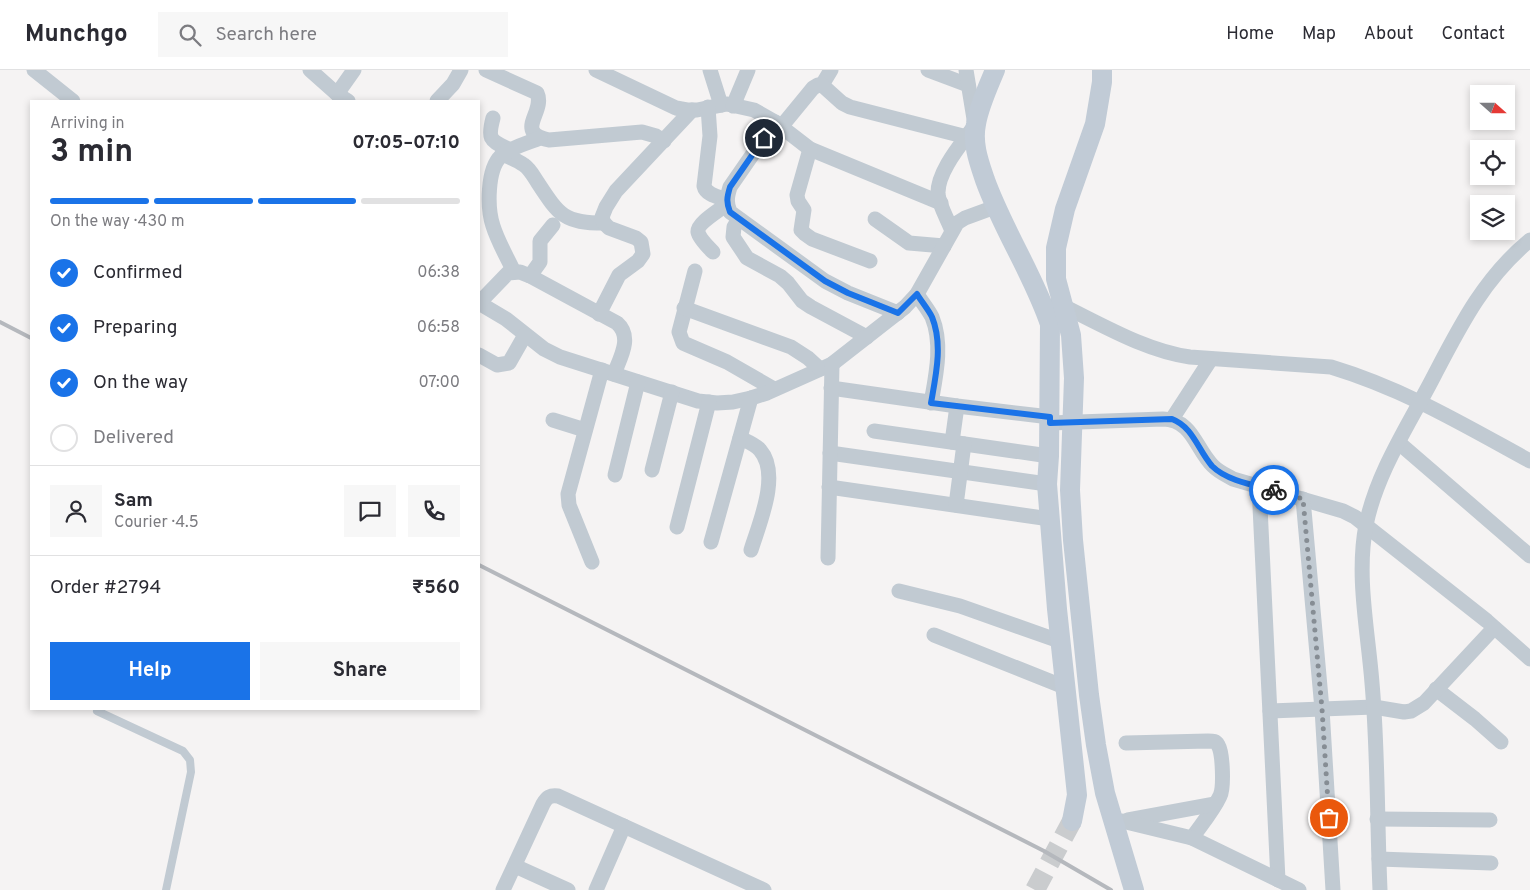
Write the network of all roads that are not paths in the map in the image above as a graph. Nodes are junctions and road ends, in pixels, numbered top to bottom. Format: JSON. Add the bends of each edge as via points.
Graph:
{"nodes":[{"id":1,"x":34,"y":70,"type":"edge"},
{"id":2,"x":310,"y":70,"type":"edge"},
{"id":3,"x":354,"y":70,"type":"edge"},
{"id":4,"x":461,"y":70,"type":"edge"},
{"id":5,"x":486,"y":70,"type":"edge"},
{"id":6,"x":596,"y":70,"type":"edge"},
{"id":7,"x":710,"y":70,"type":"edge"},
{"id":8,"x":748,"y":70,"type":"edge"},
{"id":9,"x":831,"y":70,"type":"edge"},
{"id":10,"x":928,"y":70,"type":"edge"},
{"id":11,"x":995,"y":70,"type":"edge"},
{"id":12,"x":1102,"y":70,"type":"edge"},
{"id":13,"x":967,"y":77,"type":"edge"},
{"id":14,"x":822,"y":85,"type":"junction"},
{"id":15,"x":338,"y":94,"type":"edge"},
{"id":16,"x":72,"y":100,"type":"edge"},
{"id":17,"x":324,"y":100,"type":"edge"},
{"id":18,"x":438,"y":100,"type":"edge"},
{"id":19,"x":720,"y":106,"type":"junction"},
{"id":20,"x":692,"y":110,"type":"junction"},
{"id":21,"x":493,"y":118,"type":"dead end"},
{"id":22,"x":778,"y":125,"type":"junction"},
{"id":23,"x":971,"y":131,"type":"junction"},
{"id":24,"x":540,"y":138,"type":"junction"},
{"id":25,"x":664,"y":141,"type":"junction"},
{"id":26,"x":810,"y":149,"type":"junction"},
{"id":27,"x":506,"y":152,"type":"junction"},
{"id":28,"x":727,"y":202,"type":"junction"},
{"id":29,"x":941,"y":203,"type":"junction"},
{"id":30,"x":995,"y":207,"type":"junction"},
{"id":31,"x":739,"y":219,"type":"junction"},
{"id":32,"x":875,"y":219,"type":"dead end"},
{"id":33,"x":604,"y":222,"type":"junction"},
{"id":34,"x":553,"y":225,"type":"dead end"},
{"id":35,"x":952,"y":231,"type":"junction"},
{"id":36,"x":812,"y":239,"type":"junction"},
{"id":37,"x":1530,"y":240,"type":"edge"},
{"id":38,"x":944,"y":246,"type":"junction"},
{"id":39,"x":712,"y":252,"type":"dead end"},
{"id":40,"x":792,"y":257,"type":"junction"},
{"id":41,"x":870,"y":261,"type":"dead end"},
{"id":42,"x":695,"y":271,"type":"dead end"},
{"id":43,"x":514,"y":272,"type":"junction"},
{"id":44,"x":530,"y":276,"type":"junction"},
{"id":45,"x":917,"y":294,"type":"junction"},
{"id":46,"x":1038,"y":294,"type":"junction"},
{"id":47,"x":480,"y":302,"type":"edge"},
{"id":48,"x":480,"y":304,"type":"edge"},
{"id":49,"x":684,"y":308,"type":"junction"},
{"id":50,"x":898,"y":313,"type":"junction"},
{"id":51,"x":599,"y":314,"type":"junction"},
{"id":52,"x":525,"y":335,"type":"junction"},
{"id":53,"x":867,"y":337,"type":"junction"},
{"id":54,"x":480,"y":356,"type":"edge"},
{"id":55,"x":1211,"y":359,"type":"junction"},
{"id":56,"x":826,"y":367,"type":"junction"},
{"id":57,"x":608,"y":372,"type":"junction"},
{"id":58,"x":638,"y":382,"type":"junction"},
{"id":59,"x":831,"y":388,"type":"junction"},
{"id":60,"x":774,"y":389,"type":"junction"},
{"id":61,"x":672,"y":392,"type":"junction"},
{"id":62,"x":751,"y":398,"type":"junction"},
{"id":63,"x":1421,"y":401,"type":"junction"},
{"id":64,"x":709,"y":402,"type":"junction"},
{"id":65,"x":931,"y":403,"type":"junction"},
{"id":66,"x":957,"y":406,"type":"junction"},
{"id":67,"x":1172,"y":419,"type":"junction"},
{"id":68,"x":553,"y":420,"type":"dead end"},
{"id":69,"x":1050,"y":420,"type":"junction"},
{"id":70,"x":585,"y":430,"type":"junction"},
{"id":71,"x":874,"y":431,"type":"dead end"},
{"id":72,"x":740,"y":438,"type":"junction"},
{"id":73,"x":958,"y":443,"type":"junction"},
{"id":74,"x":1399,"y":443,"type":"junction"},
{"id":75,"x":830,"y":453,"type":"junction"},
{"id":76,"x":1049,"y":456,"type":"junction"},
{"id":77,"x":1530,"y":460,"type":"edge"},
{"id":78,"x":652,"y":470,"type":"dead end"},
{"id":79,"x":960,"y":472,"type":"junction"},
{"id":80,"x":615,"y":475,"type":"dead end"},
{"id":81,"x":1047,"y":484,"type":"junction"},
{"id":82,"x":1258,"y":486,"type":"junction"},
{"id":83,"x":829,"y":487,"type":"junction"},
{"id":84,"x":1303,"y":499,"type":"junction"},
{"id":85,"x":956,"y":505,"type":"junction"},
{"id":86,"x":1050,"y":519,"type":"junction"},
{"id":87,"x":1366,"y":526,"type":"junction"},
{"id":88,"x":677,"y":527,"type":"dead end"},
{"id":89,"x":711,"y":542,"type":"dead end"},
{"id":90,"x":751,"y":550,"type":"dead end"},
{"id":91,"x":1530,"y":556,"type":"edge"},
{"id":92,"x":828,"y":558,"type":"dead end"},
{"id":93,"x":592,"y":562,"type":"dead end"},
{"id":94,"x":899,"y":591,"type":"dead end"},
{"id":95,"x":1494,"y":628,"type":"junction"},
{"id":96,"x":934,"y":635,"type":"dead end"},
{"id":97,"x":1062,"y":642,"type":"junction"},
{"id":98,"x":1530,"y":659,"type":"edge"},
{"id":99,"x":1067,"y":688,"type":"junction"},
{"id":100,"x":1436,"y":689,"type":"junction"},
{"id":101,"x":1374,"y":707,"type":"junction"},
{"id":102,"x":1322,"y":709,"type":"junction"},
{"id":103,"x":97,"y":711,"type":"dead end"},
{"id":104,"x":1270,"y":711,"type":"junction"},
{"id":105,"x":1501,"y":742,"type":"dead end"},
{"id":106,"x":1126,"y":743,"type":"dead end"},
{"id":107,"x":1215,"y":804,"type":"junction"},
{"id":108,"x":1377,"y":819,"type":"junction"},
{"id":109,"x":1490,"y":820,"type":"dead end"},
{"id":110,"x":1072,"y":821,"type":"tunnel mouth"},
{"id":111,"x":624,"y":826,"type":"junction"},
{"id":112,"x":1192,"y":838,"type":"junction"},
{"id":113,"x":1379,"y":859,"type":"junction"},
{"id":114,"x":1492,"y":863,"type":"dead end"},
{"id":115,"x":515,"y":866,"type":"junction"},
{"id":116,"x":1278,"y":880,"type":"junction"},
{"id":117,"x":740,"y":885,"type":"edge"},
{"id":118,"x":166,"y":890,"type":"edge"},
{"id":119,"x":503,"y":890,"type":"edge"},
{"id":120,"x":568,"y":890,"type":"edge"},
{"id":121,"x":596,"y":890,"type":"edge"},
{"id":122,"x":764,"y":890,"type":"edge"},
{"id":123,"x":1134,"y":890,"type":"edge"},
{"id":124,"x":1299,"y":890,"type":"edge"},
{"id":125,"x":1333,"y":890,"type":"edge"},
{"id":126,"x":1380,"y":890,"type":"edge"}],
"edges":[{"from":1,"to":16,"type":"street"},
{"from":2,"to":15,"type":"street"},
{"from":3,"to":15,"type":"street"},
{"from":4,"to":18,"type":"street"},
{"from":5,"to":24,"type":"street","via":[[537,93],[539,103],[531,127]]},
{"from":6,"to":20,"type":"street","via":[[676,108]]},
{"from":7,"to":19,"type":"street"},
{"from":8,"to":19,"type":"street"},
{"from":9,"to":14,"type":"street"},
{"from":10,"to":13,"type":"street"},
{"from":11,"to":23,"type":"main road"},
{"from":12,"to":123,"type":"main road","bridge":true,"via":[[1095,124],[1065,209],[1056,248],[1056,279],[1070,336],[1074,378],[1070,490],[1089,695],[1105,793]]},
{"from":13,"to":23,"type":"street"},
{"from":14,"to":22,"type":"street","via":[[813,88]]},
{"from":14,"to":23,"type":"street","via":[[850,107]]},
{"from":15,"to":17,"type":"street"},
{"from":19,"to":20,"type":"street"},
{"from":19,"to":22,"type":"street","via":[[754,110]]},
{"from":19,"to":28,"type":"street","via":[[710,136],[704,186],[709,194]]},
{"from":20,"to":25,"type":"street"},
{"from":21,"to":27,"type":"street","via":[[490,137]]},
{"from":22,"to":26,"type":"street"},
{"from":22,"to":28,"type":"street","via":[[730,187]]},
{"from":23,"to":29,"type":"street","via":[[944,173],[939,185]]},
{"from":23,"to":30,"type":"main road"},
{"from":24,"to":25,"type":"street","via":[[549,140],[642,132]]},
{"from":24,"to":27,"type":"street"},
{"from":25,"to":33,"type":"street","via":[[611,198],[602,217]]},
{"from":26,"to":29,"type":"street"},
{"from":26,"to":36,"type":"street","via":[[796,195],[804,210],[801,230]]},
{"from":27,"to":33,"type":"street","via":[[530,170],[562,214],[582,223]]},
{"from":27,"to":43,"type":"street","via":[[493,169],[490,211],[492,226]]},
{"from":28,"to":31,"type":"street","via":[[730,212]]},
{"from":28,"to":39,"type":"street","via":[[701,223],[698,230]]},
{"from":29,"to":35,"type":"street"},
{"from":30,"to":35,"type":"street","via":[[965,218]]},
{"from":30,"to":46,"type":"main road"},
{"from":31,"to":40,"type":"street"},
{"from":31,"to":53,"type":"street","via":[[733,237],[748,258],[780,276],[807,304]]},
{"from":32,"to":38,"type":"street","via":[[909,243]]},
{"from":33,"to":51,"type":"street","via":[[609,228],[641,242],[643,254],[619,275]]},
{"from":34,"to":44,"type":"street","via":[[540,241],[540,262]]},
{"from":35,"to":38,"type":"street"},
{"from":36,"to":40,"type":"street"},
{"from":36,"to":41,"type":"street"},
{"from":37,"to":63,"type":"street","via":[[1490,280],[1454,337]]},
{"from":38,"to":45,"type":"street"},
{"from":40,"to":50,"type":"street","via":[[836,287]]},
{"from":42,"to":49,"type":"street"},
{"from":43,"to":44,"type":"street"},
{"from":43,"to":47,"type":"street","via":[[508,273]]},
{"from":44,"to":51,"type":"street"},
{"from":45,"to":50,"type":"street"},
{"from":45,"to":65,"type":"street","via":[[932,317],[936,336],[938,353]]},
{"from":46,"to":55,"type":"street","via":[[1153,348],[1170,354]]},
{"from":46,"to":69,"type":"main road","via":[[1050,324]]},
{"from":48,"to":52,"type":"street"},
{"from":49,"to":56,"type":"street","via":[[791,347]]},
{"from":49,"to":60,"type":"street","via":[[679,332],[683,343],[727,362]]},
{"from":50,"to":53,"type":"street"},
{"from":51,"to":57,"type":"street","via":[[617,323],[625,335],[625,342]]},
{"from":52,"to":54,"type":"street","via":[[509,363],[497,365]]},
{"from":52,"to":57,"type":"street","via":[[560,357]]},
{"from":53,"to":56,"type":"street"},
{"from":55,"to":63,"type":"street","via":[[1331,367]]},
{"from":55,"to":67,"type":"street"},
{"from":56,"to":59,"type":"street"},
{"from":56,"to":60,"type":"street"},
{"from":57,"to":58,"type":"street"},
{"from":57,"to":70,"type":"street"},
{"from":58,"to":61,"type":"street"},
{"from":58,"to":80,"type":"street"},
{"from":59,"to":65,"type":"street"},
{"from":59,"to":75,"type":"street"},
{"from":60,"to":62,"type":"street"},
{"from":61,"to":64,"type":"street"},
{"from":61,"to":78,"type":"street"},
{"from":62,"to":64,"type":"street"},
{"from":62,"to":72,"type":"street"},
{"from":63,"to":74,"type":"street"},
{"from":63,"to":77,"type":"street"},
{"from":64,"to":88,"type":"street"},
{"from":65,"to":66,"type":"street"},
{"from":66,"to":69,"type":"street"},
{"from":66,"to":73,"type":"street"},
{"from":67,"to":69,"type":"street"},
{"from":67,"to":82,"type":"street","via":[[1187,428],[1212,466],[1234,479]]},
{"from":68,"to":70,"type":"street"},
{"from":69,"to":76,"type":"main road"},
{"from":70,"to":93,"type":"street","via":[[570,482],[569,505]]},
{"from":71,"to":73,"type":"street"},
{"from":72,"to":89,"type":"street"},
{"from":72,"to":90,"type":"street","via":[[760,450],[769,470],[766,501]]},
{"from":73,"to":76,"type":"street"},
{"from":73,"to":79,"type":"street"},
{"from":74,"to":87,"type":"street","via":[[1379,486]]},
{"from":74,"to":91,"type":"street"},
{"from":75,"to":79,"type":"street"},
{"from":75,"to":83,"type":"street"},
{"from":76,"to":81,"type":"main road"},
{"from":79,"to":81,"type":"street"},
{"from":79,"to":85,"type":"street"},
{"from":81,"to":86,"type":"main road"},
{"from":82,"to":84,"type":"street"},
{"from":82,"to":104,"type":"street"},
{"from":83,"to":85,"type":"street"},
{"from":83,"to":92,"type":"street"},
{"from":84,"to":87,"type":"street","via":[[1343,511]]},
{"from":84,"to":102,"type":"street"},
{"from":85,"to":86,"type":"street"},
{"from":86,"to":97,"type":"main road"},
{"from":87,"to":95,"type":"street"},
{"from":87,"to":101,"type":"street","via":[[1363,580]]},
{"from":94,"to":97,"type":"street","via":[[943,601]]},
{"from":95,"to":98,"type":"street"},
{"from":95,"to":100,"type":"street"},
{"from":96,"to":99,"type":"street"},
{"from":97,"to":99,"type":"main road"},
{"from":99,"to":110,"type":"main road","via":[[1077,795]]},
{"from":100,"to":101,"type":"street","via":[[1411,712]]},
{"from":100,"to":105,"type":"street"},
{"from":101,"to":102,"type":"street"},
{"from":101,"to":108,"type":"street"},
{"from":102,"to":104,"type":"street"},
{"from":102,"to":125,"type":"street"},
{"from":103,"to":118,"type":"lane","via":[[183,751],[190,760],[191,772]]},
{"from":104,"to":116,"type":"street"},
{"from":106,"to":107,"type":"street","via":[[1218,744],[1223,785]]},
{"from":107,"to":112,"type":"street"},
{"from":107,"to":112,"type":"street","via":[[1122,821]]},
{"from":108,"to":109,"type":"street"},
{"from":108,"to":113,"type":"street"},
{"from":111,"to":115,"type":"street","via":[[552,795],[543,804]]},
{"from":111,"to":117,"type":"street"},
{"from":111,"to":121,"type":"street"},
{"from":112,"to":116,"type":"street"},
{"from":113,"to":114,"type":"street"},
{"from":113,"to":126,"type":"street"},
{"from":115,"to":119,"type":"street"},
{"from":115,"to":120,"type":"street"},
{"from":116,"to":124,"type":"street"},
{"from":117,"to":122,"type":"street"}]}
